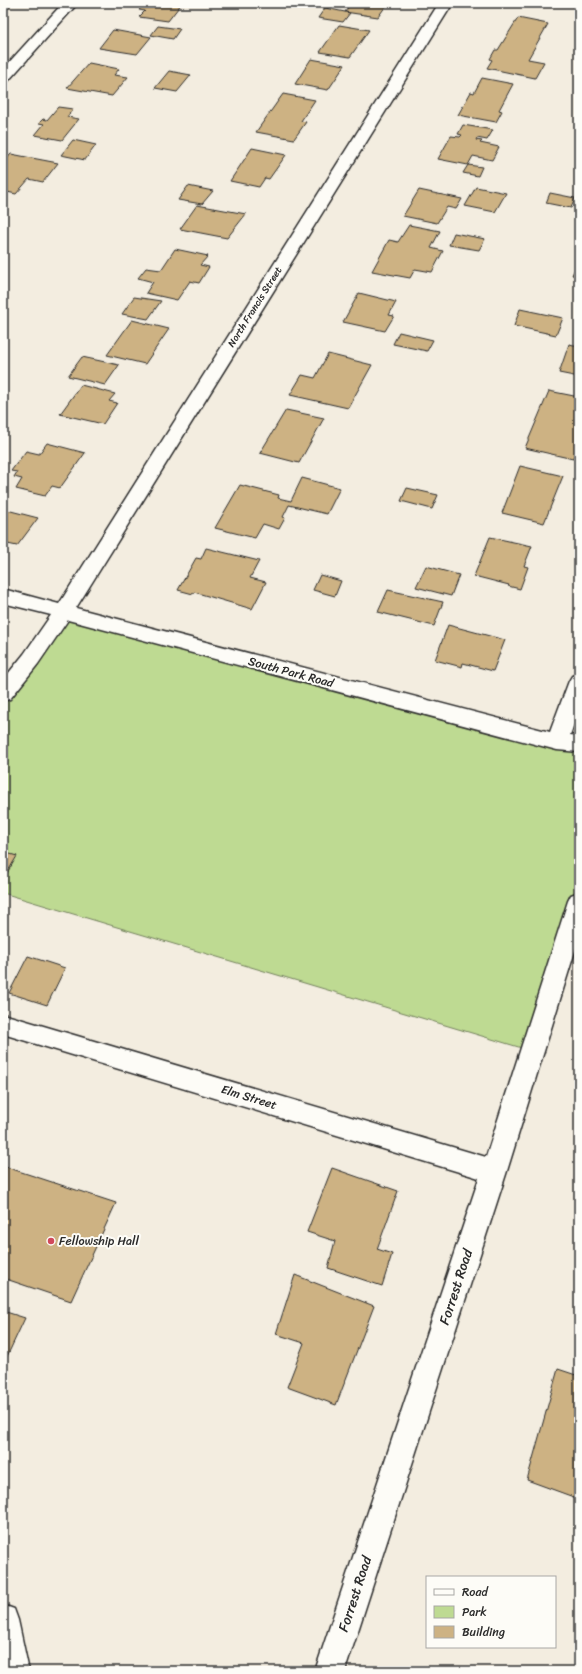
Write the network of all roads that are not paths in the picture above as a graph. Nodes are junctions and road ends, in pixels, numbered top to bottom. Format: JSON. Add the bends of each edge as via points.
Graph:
{"nodes":[{"id":1,"x":71,"y":3,"type":"edge"},
{"id":2,"x":446,"y":3,"type":"edge"},
{"id":3,"x":3,"y":78,"type":"edge"},
{"id":4,"x":3,"y":596,"type":"edge"},
{"id":5,"x":64,"y":612,"type":"junction"},
{"id":6,"x":579,"y":681,"type":"edge"},
{"id":7,"x":3,"y":694,"type":"edge"},
{"id":8,"x":557,"y":742,"type":"junction"},
{"id":9,"x":579,"y":744,"type":"edge"},
{"id":10,"x":579,"y":901,"type":"edge"},
{"id":11,"x":3,"y":1024,"type":"edge"},
{"id":12,"x":494,"y":1171,"type":"junction"},
{"id":13,"x":3,"y":1620,"type":"edge"},
{"id":14,"x":14,"y":1671,"type":"edge"},
{"id":15,"x":330,"y":1671,"type":"edge"}],
"edges":[{"from":1,"to":3,"type":"street"},
{"from":2,"to":5,"type":"street","name":"North Francis Street"},
{"from":4,"to":5,"type":"street","name":"South Park Road"},
{"from":5,"to":7,"type":"street","name":"North Francis Street"},
{"from":5,"to":8,"type":"street","name":"South Park Road"},
{"from":6,"to":8,"type":"street"},
{"from":8,"to":9,"type":"street","name":"South Park Road"},
{"from":10,"to":12,"type":"street","name":"Forrest Road"},
{"from":11,"to":12,"type":"street","name":"Elm Street"},
{"from":12,"to":15,"type":"street","name":"Forrest Road"},
{"from":13,"to":14,"type":"street"}]}
